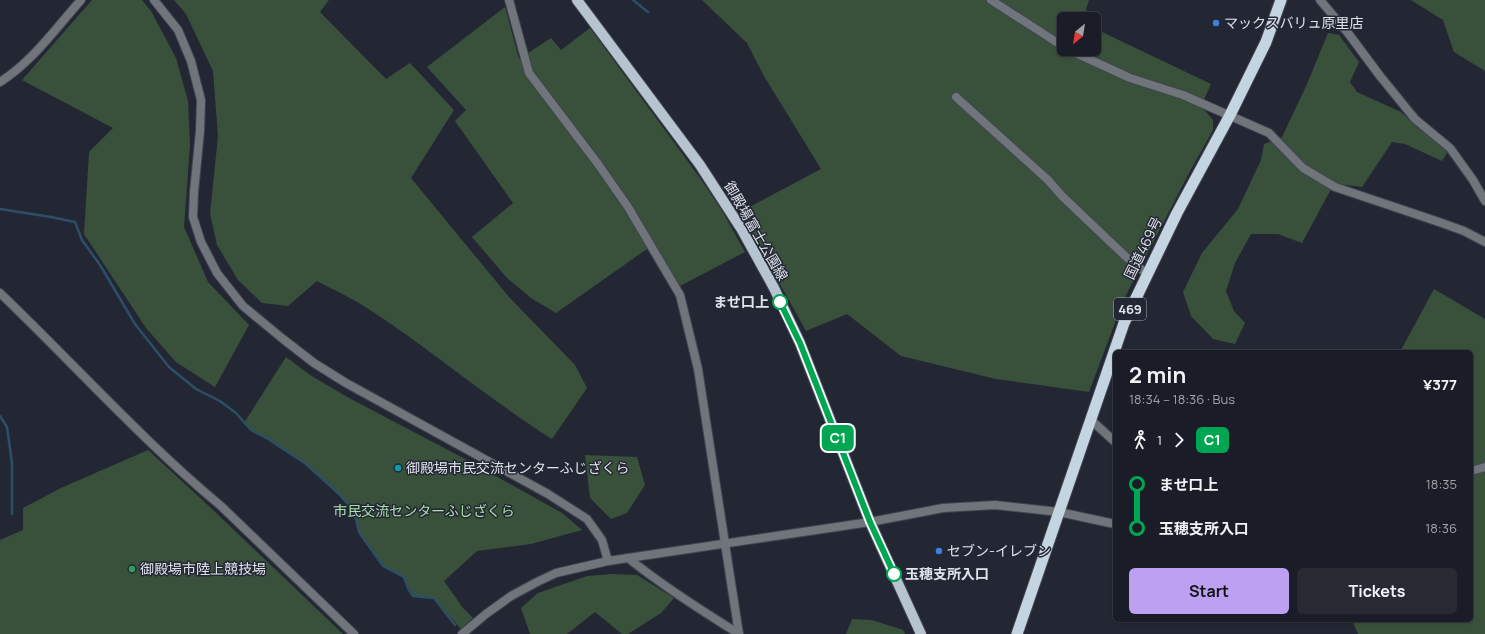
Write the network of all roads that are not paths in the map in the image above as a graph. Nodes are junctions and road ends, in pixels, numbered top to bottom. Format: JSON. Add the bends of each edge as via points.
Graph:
{"nodes":[{"id":1,"x":81,"y":0,"type":"edge"},
{"id":2,"x":154,"y":0,"type":"edge"},
{"id":3,"x":509,"y":0,"type":"edge"},
{"id":4,"x":577,"y":0,"type":"edge"},
{"id":5,"x":991,"y":0,"type":"edge"},
{"id":6,"x":1282,"y":0,"type":"edge"},
{"id":7,"x":1320,"y":0,"type":"edge"},
{"id":8,"x":1057,"y":42,"type":"edge"},
{"id":9,"x":1082,"y":56,"type":"edge"},
{"id":10,"x":0,"y":82,"type":"edge"},
{"id":11,"x":956,"y":97,"type":"dead end"},
{"id":12,"x":1230,"y":115,"type":"junction"},
{"id":13,"x":1485,"y":201,"type":"edge"},
{"id":14,"x":1485,"y":242,"type":"edge"},
{"id":15,"x":1147,"y":274,"type":"junction"},
{"id":16,"x":0,"y":293,"type":"edge"},
{"id":17,"x":1114,"y":350,"type":"edge"},
{"id":18,"x":1113,"y":354,"type":"edge"},
{"id":19,"x":1090,"y":419,"type":"junction"},
{"id":20,"x":1113,"y":440,"type":"edge"},
{"id":21,"x":1485,"y":467,"type":"edge"},
{"id":22,"x":1473,"y":470,"type":"edge"},
{"id":23,"x":1059,"y":512,"type":"junction"},
{"id":24,"x":870,"y":522,"type":"junction"},
{"id":25,"x":1113,"y":524,"type":"edge"},
{"id":26,"x":726,"y":544,"type":"junction"},
{"id":27,"x":628,"y":558,"type":"junction"},
{"id":28,"x":608,"y":561,"type":"junction"},
{"id":29,"x":354,"y":634,"type":"edge"},
{"id":30,"x":462,"y":634,"type":"edge"},
{"id":31,"x":739,"y":634,"type":"edge"},
{"id":32,"x":921,"y":634,"type":"edge"},
{"id":33,"x":1017,"y":634,"type":"edge"}],
"edges":[{"from":1,"to":10,"type":"street","via":[[41,46],[17,70]]},
{"from":2,"to":28,"type":"street","via":[[178,30],[191,61],[201,100],[193,217],[201,242],[217,273],[243,306],[314,363],[548,494],[587,520],[602,540]]},
{"from":3,"to":26,"type":"street","via":[[529,73],[628,207],[680,295],[698,369]]},
{"from":4,"to":24,"type":"main road","name":"御殿場富士公園線","via":[[700,165],[774,288],[800,343]]},
{"from":5,"to":8,"type":"street"},
{"from":6,"to":12,"type":"highway","name":"国道469号","number":"469","via":[[1266,42]]},
{"from":7,"to":13,"type":"street","via":[[1415,119],[1450,148]]},
{"from":9,"to":12,"type":"street","via":[[1130,78],[1183,95]]},
{"from":11,"to":15,"type":"street"},
{"from":12,"to":14,"type":"street","via":[[1269,133],[1304,168],[1335,187],[1464,231]]},
{"from":12,"to":15,"type":"highway","name":"国道469号","number":"469"},
{"from":15,"to":17,"type":"highway","name":"国道469号","number":"469"},
{"from":16,"to":29,"type":"street","via":[[144,436]]},
{"from":18,"to":19,"type":"highway","name":"国道469号","number":"469"},
{"from":19,"to":20,"type":"street"},
{"from":19,"to":23,"type":"highway","name":"国道469号","number":"469"},
{"from":21,"to":22,"type":"street"},
{"from":23,"to":24,"type":"street","via":[[995,505],[943,508]]},
{"from":23,"to":25,"type":"street"},
{"from":23,"to":33,"type":"highway","name":"国道469号","number":"469"},
{"from":24,"to":26,"type":"street"},
{"from":24,"to":32,"type":"main road","name":"御殿場富士公園線"},
{"from":26,"to":27,"type":"street"},
{"from":26,"to":31,"type":"street"},
{"from":27,"to":28,"type":"street"},
{"from":27,"to":31,"type":"street"},
{"from":28,"to":30,"type":"street","via":[[556,574],[537,582],[486,614]]}]}
